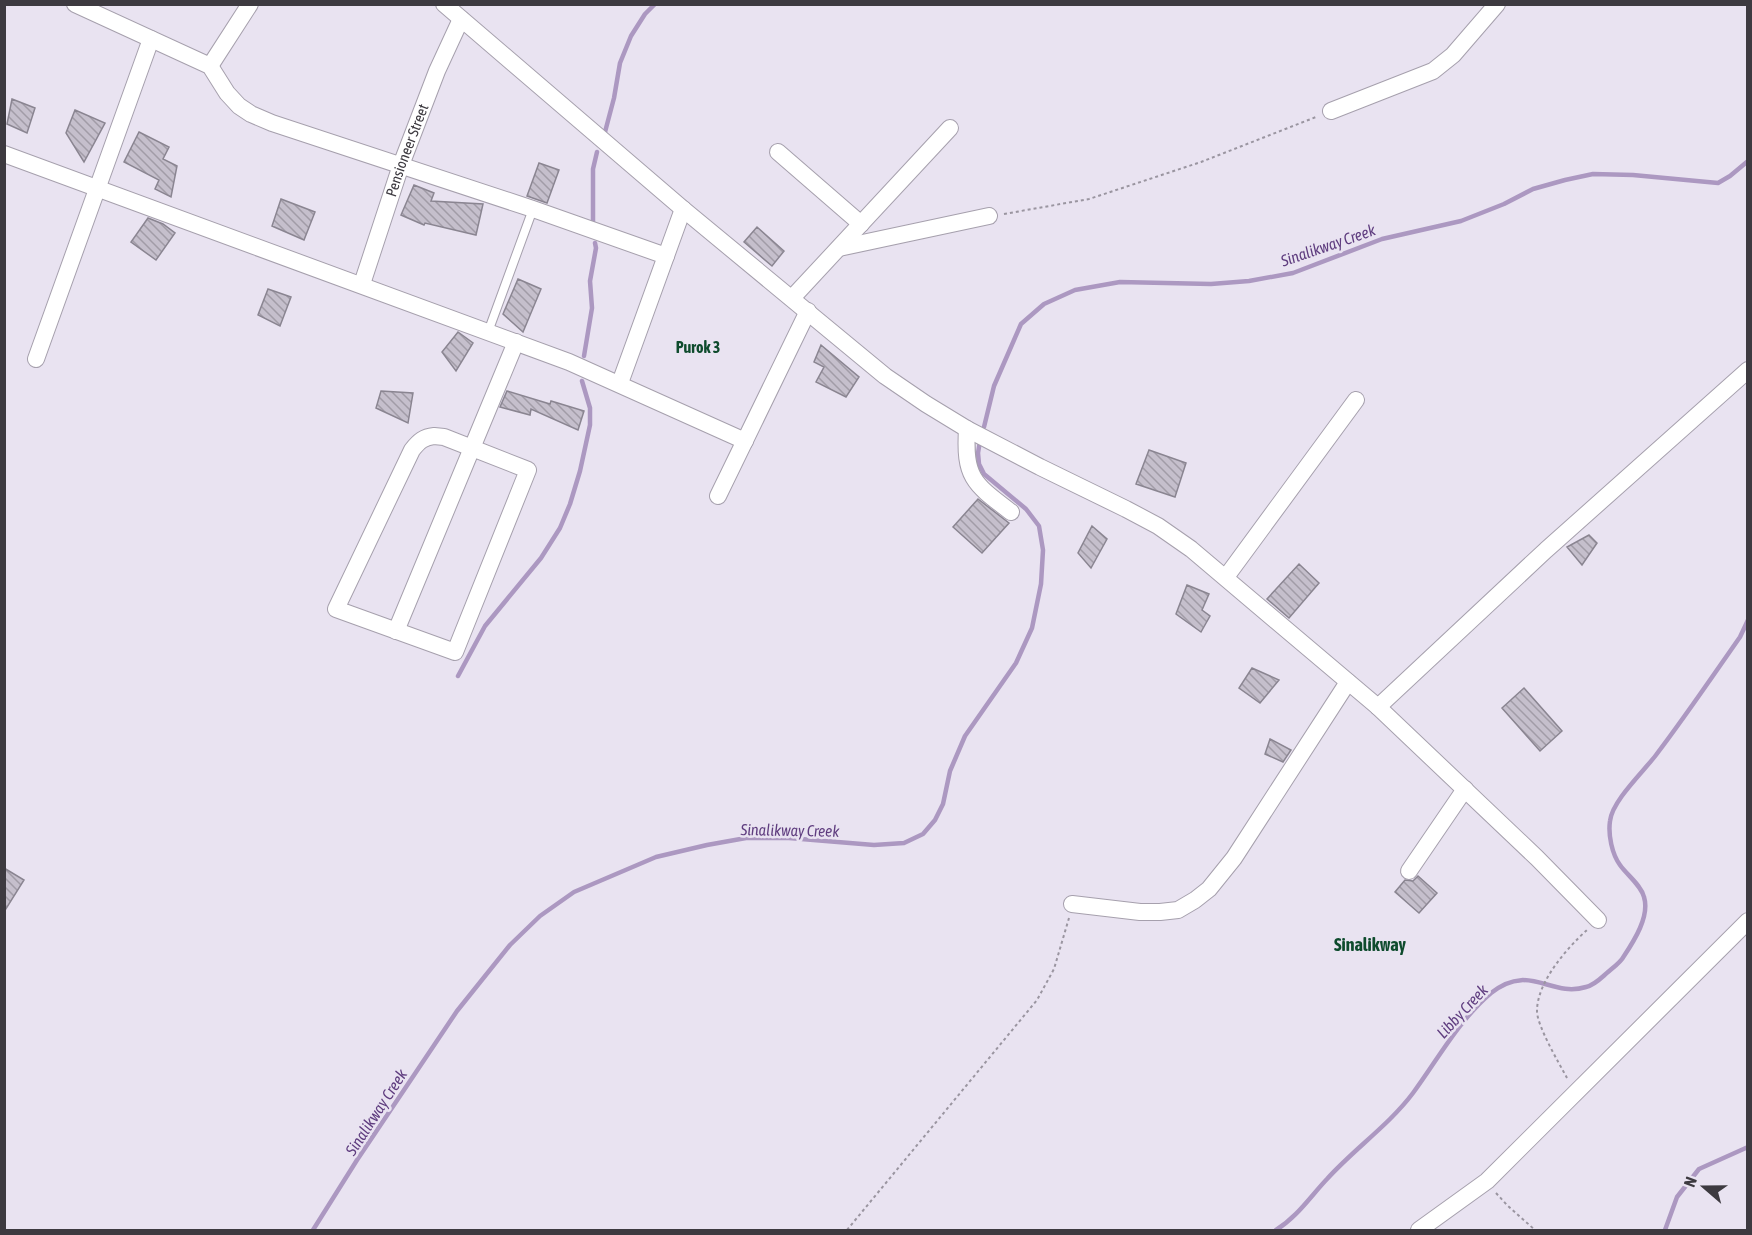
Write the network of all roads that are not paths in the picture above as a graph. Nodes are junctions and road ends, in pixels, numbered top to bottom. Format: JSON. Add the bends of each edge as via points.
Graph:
{"nodes":[{"id":1,"x":75,"y":4,"type":"edge"},
{"id":2,"x":250,"y":4,"type":"edge"},
{"id":3,"x":444,"y":4,"type":"edge"},
{"id":4,"x":1497,"y":4,"type":"edge"},
{"id":5,"x":461,"y":19,"type":"junction"},
{"id":6,"x":151,"y":39,"type":"junction"},
{"id":7,"x":210,"y":66,"type":"junction"},
{"id":8,"x":1331,"y":111,"type":"road end"},
{"id":9,"x":951,"y":128,"type":"dead end"},
{"id":10,"x":778,"y":152,"type":"dead end"},
{"id":11,"x":4,"y":154,"type":"edge"},
{"id":12,"x":401,"y":165,"type":"junction"},
{"id":13,"x":97,"y":188,"type":"junction"},
{"id":14,"x":533,"y":209,"type":"junction"},
{"id":15,"x":683,"y":209,"type":"junction"},
{"id":16,"x":990,"y":216,"type":"road end"},
{"id":17,"x":861,"y":224,"type":"junction"},
{"id":18,"x":839,"y":248,"type":"junction"},
{"id":19,"x":666,"y":256,"type":"junction"},
{"id":20,"x":362,"y":285,"type":"junction"},
{"id":21,"x":792,"y":298,"type":"junction"},
{"id":22,"x":808,"y":311,"type":"junction"},
{"id":23,"x":488,"y":332,"type":"junction"},
{"id":24,"x":516,"y":342,"type":"junction"},
{"id":25,"x":36,"y":359,"type":"dead end"},
{"id":26,"x":1748,"y":370,"type":"edge"},
{"id":27,"x":620,"y":383,"type":"junction"},
{"id":28,"x":1356,"y":400,"type":"dead end"},
{"id":29,"x":966,"y":429,"type":"junction"},
{"id":30,"x":745,"y":441,"type":"junction"},
{"id":31,"x":472,"y":448,"type":"junction"},
{"id":32,"x":718,"y":496,"type":"dead end"},
{"id":33,"x":1011,"y":512,"type":"dead end"},
{"id":34,"x":1226,"y":577,"type":"junction"},
{"id":35,"x":396,"y":631,"type":"junction"},
{"id":36,"x":1348,"y":682,"type":"junction"},
{"id":37,"x":1378,"y":707,"type":"junction"},
{"id":38,"x":1465,"y":789,"type":"junction"},
{"id":39,"x":1409,"y":871,"type":"dead end"},
{"id":40,"x":1072,"y":904,"type":"road end"},
{"id":41,"x":1598,"y":920,"type":"road end"},
{"id":42,"x":1748,"y":921,"type":"edge"},
{"id":43,"x":1419,"y":1230,"type":"edge"}],
"edges":[{"from":1,"to":6,"type":"street"},
{"from":2,"to":7,"type":"street"},
{"from":3,"to":5,"type":"street"},
{"from":4,"to":8,"type":"street","via":[[1453,55],[1433,71]]},
{"from":5,"to":12,"type":"street","name":"Pensioneer Street"},
{"from":5,"to":15,"type":"street"},
{"from":6,"to":7,"type":"street"},
{"from":6,"to":13,"type":"street"},
{"from":7,"to":12,"type":"street","via":[[227,93],[251,114]]},
{"from":9,"to":17,"type":"street"},
{"from":10,"to":17,"type":"street"},
{"from":11,"to":13,"type":"street"},
{"from":12,"to":14,"type":"street"},
{"from":12,"to":20,"type":"street","name":"Pensioneer Street"},
{"from":13,"to":20,"type":"street"},
{"from":13,"to":25,"type":"street"},
{"from":14,"to":19,"type":"street"},
{"from":14,"to":23,"type":"lane"},
{"from":15,"to":19,"type":"street"},
{"from":15,"to":21,"type":"street"},
{"from":16,"to":18,"type":"street"},
{"from":17,"to":18,"type":"street"},
{"from":18,"to":21,"type":"street"},
{"from":19,"to":27,"type":"street"},
{"from":20,"to":23,"type":"street"},
{"from":21,"to":22,"type":"street"},
{"from":22,"to":29,"type":"street","via":[[885,376]]},
{"from":22,"to":30,"type":"street"},
{"from":23,"to":24,"type":"street"},
{"from":24,"to":27,"type":"street"},
{"from":24,"to":31,"type":"street"},
{"from":26,"to":37,"type":"street"},
{"from":27,"to":30,"type":"street"},
{"from":28,"to":34,"type":"street"},
{"from":29,"to":33,"type":"street","via":[[967,466],[973,479]]},
{"from":29,"to":34,"type":"street","via":[[1158,526]]},
{"from":30,"to":32,"type":"street"},
{"from":31,"to":35,"type":"street"},
{"from":31,"to":35,"type":"street","via":[[444,437],[425,437],[418,442],[336,609]]},
{"from":31,"to":35,"type":"street","via":[[528,470],[455,652]]},
{"from":34,"to":36,"type":"street"},
{"from":36,"to":37,"type":"street"},
{"from":36,"to":40,"type":"street","via":[[1234,858],[1209,890],[1178,910],[1160,912]]},
{"from":37,"to":38,"type":"street"},
{"from":38,"to":39,"type":"street"},
{"from":38,"to":41,"type":"street"},
{"from":42,"to":43,"type":"street","via":[[1487,1181]]}]}
